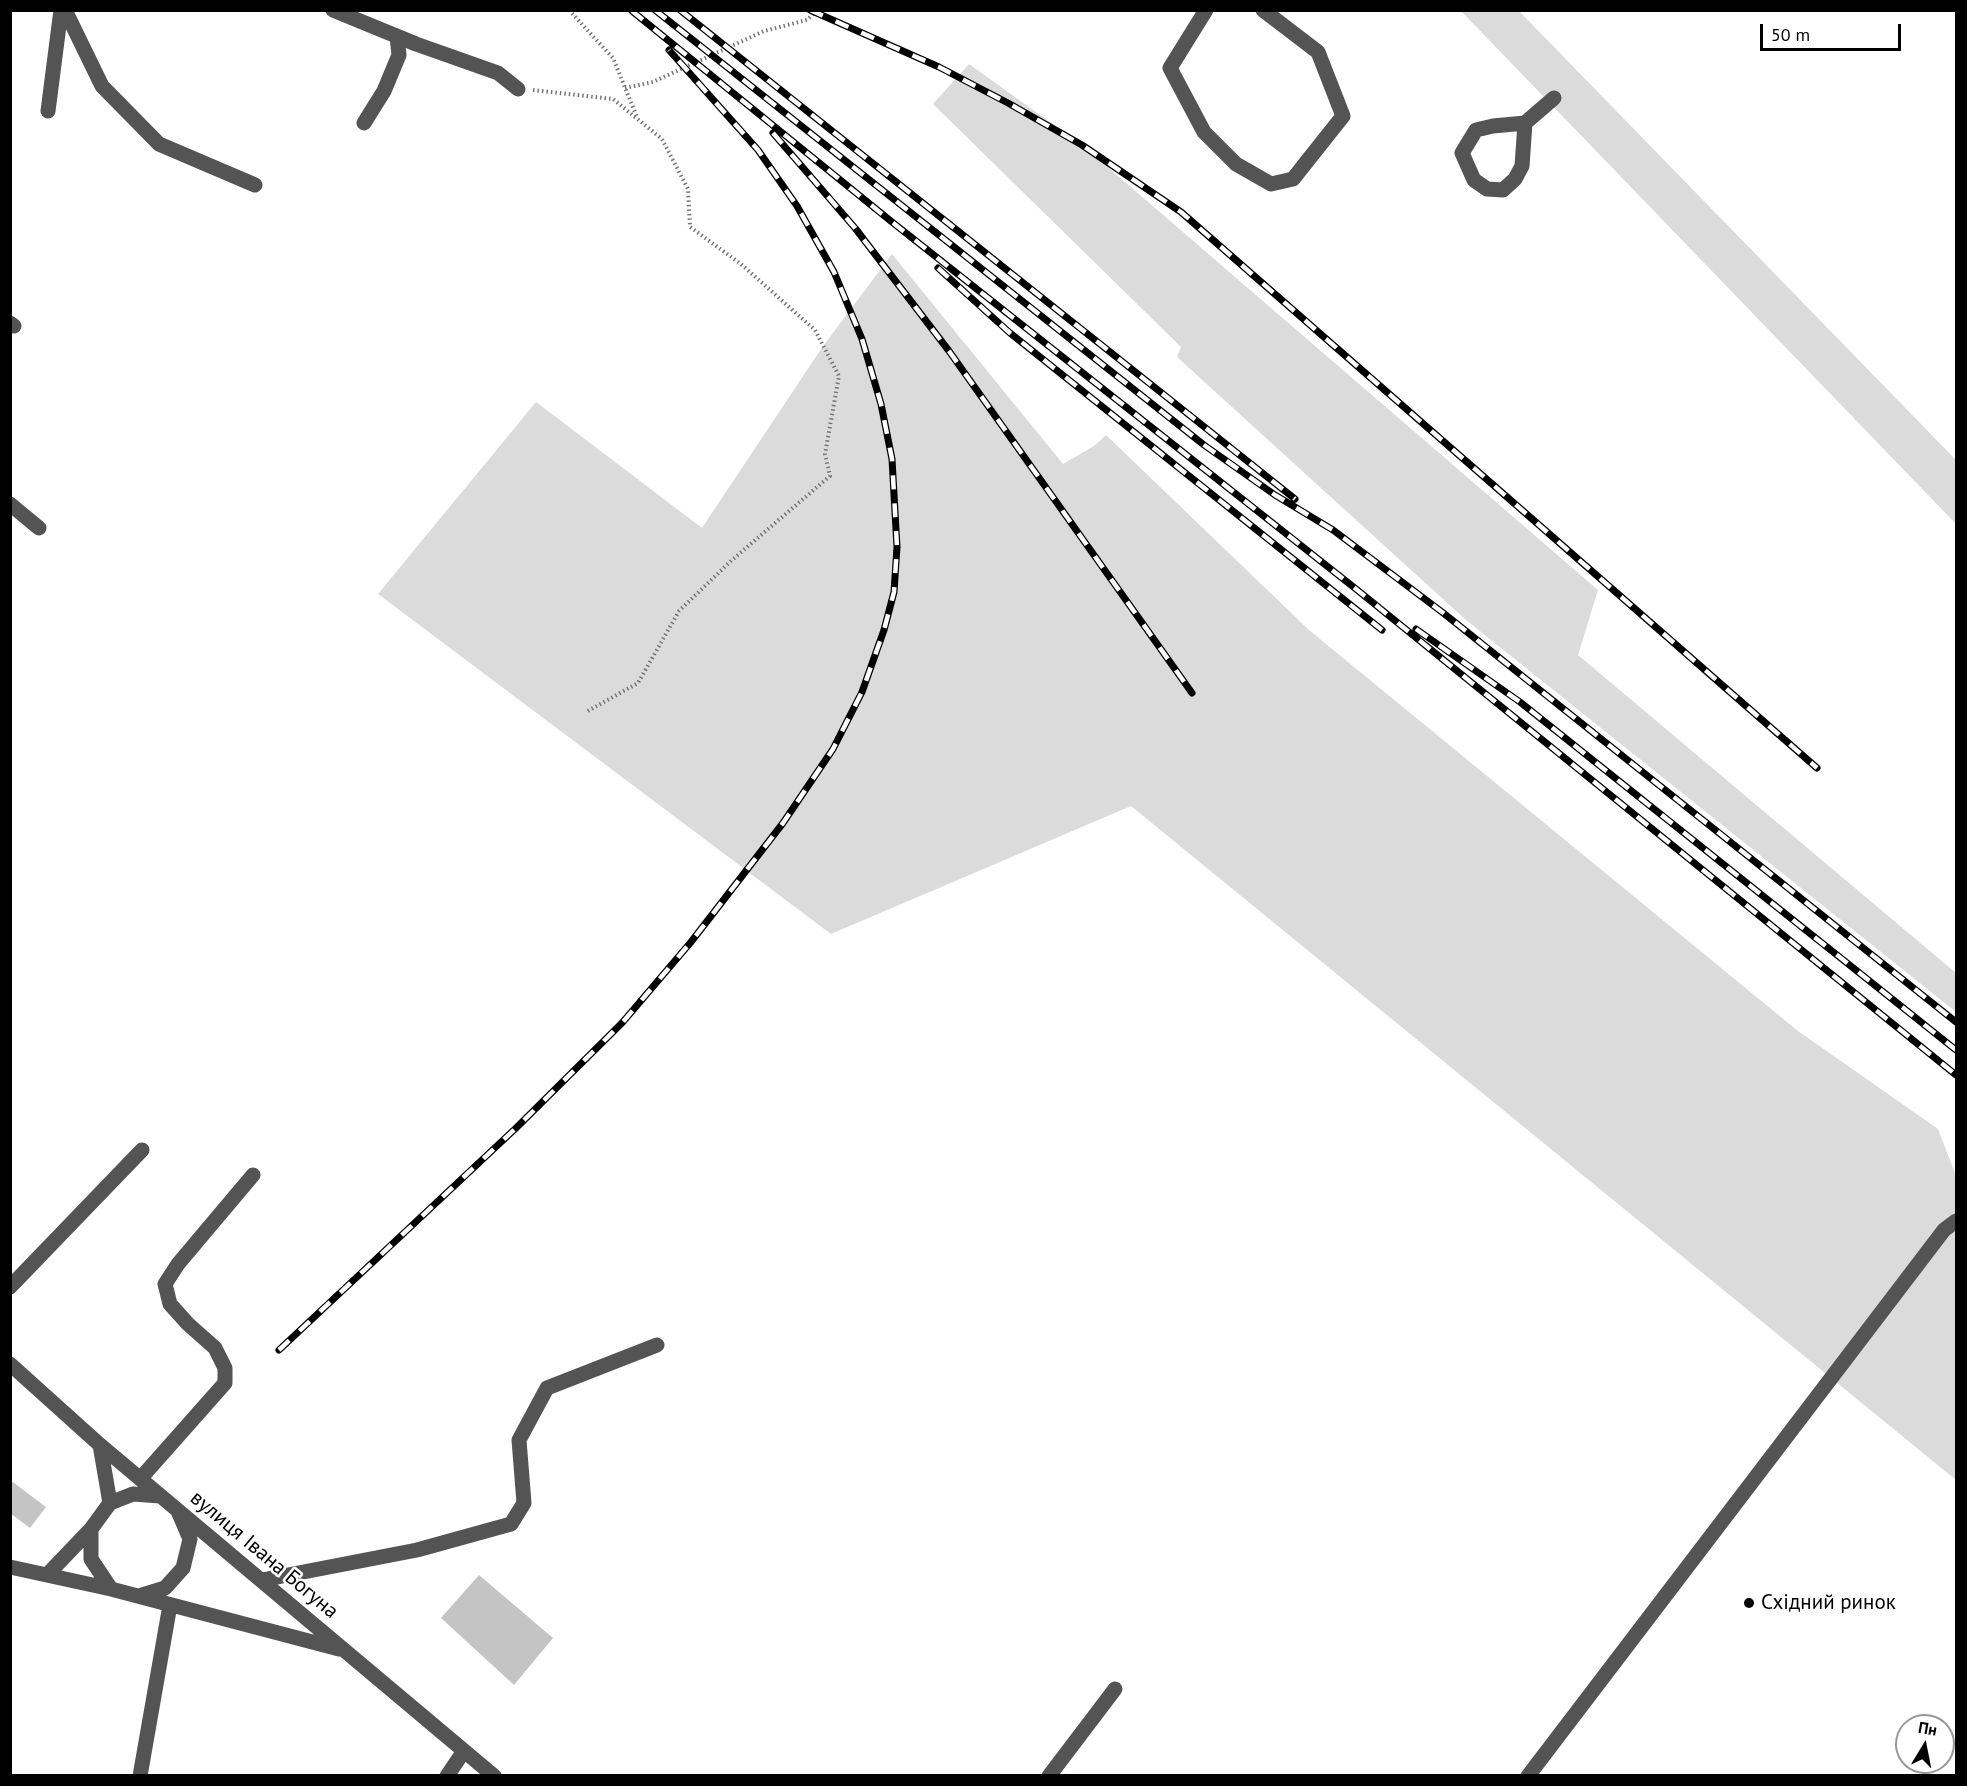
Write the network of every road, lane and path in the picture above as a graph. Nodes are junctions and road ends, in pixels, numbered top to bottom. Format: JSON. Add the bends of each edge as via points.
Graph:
{"nodes":[{"id":1,"x":63,"y":10,"type":"edge"},
{"id":2,"x":333,"y":10,"type":"edge"},
{"id":3,"x":569,"y":10,"type":"edge"},
{"id":4,"x":816,"y":10,"type":"edge"},
{"id":5,"x":1206,"y":10,"type":"edge"},
{"id":6,"x":1263,"y":10,"type":"edge"},
{"id":7,"x":397,"y":36,"type":"junction"},
{"id":8,"x":518,"y":88,"type":"joint"},
{"id":9,"x":626,"y":88,"type":"junction"},
{"id":10,"x":1554,"y":98,"type":"dead end"},
{"id":11,"x":48,"y":111,"type":"dead end"},
{"id":12,"x":637,"y":119,"type":"junction"},
{"id":13,"x":364,"y":123,"type":"dead end"},
{"id":14,"x":1525,"y":123,"type":"junction"},
{"id":15,"x":255,"y":185,"type":"dead end"},
{"id":16,"x":10,"y":504,"type":"edge"},
{"id":17,"x":39,"y":528,"type":"dead end"},
{"id":18,"x":586,"y":712,"type":"dead end"},
{"id":19,"x":142,"y":1150,"type":"dead end"},
{"id":20,"x":253,"y":1175,"type":"dead end"},
{"id":21,"x":1956,"y":1221,"type":"edge"},
{"id":22,"x":10,"y":1287,"type":"edge"},
{"id":23,"x":657,"y":1345,"type":"dead end"},
{"id":24,"x":10,"y":1364,"type":"edge"},
{"id":25,"x":100,"y":1445,"type":"junction"},
{"id":26,"x":140,"y":1479,"type":"junction"},
{"id":27,"x":160,"y":1496,"type":"junction"},
{"id":28,"x":110,"y":1503,"type":"junction"},
{"id":29,"x":177,"y":1509,"type":"junction"},
{"id":30,"x":91,"y":1529,"type":"junction"},
{"id":31,"x":10,"y":1567,"type":"edge"},
{"id":32,"x":47,"y":1575,"type":"junction"},
{"id":33,"x":262,"y":1580,"type":"junction"},
{"id":34,"x":111,"y":1589,"type":"junction"},
{"id":35,"x":139,"y":1596,"type":"junction"},
{"id":36,"x":170,"y":1605,"type":"junction"},
{"id":37,"x":345,"y":1650,"type":"junction"},
{"id":38,"x":1115,"y":1689,"type":"dead end"},
{"id":39,"x":464,"y":1751,"type":"junction"},
{"id":40,"x":140,"y":1776,"type":"edge"},
{"id":41,"x":447,"y":1776,"type":"edge"},
{"id":42,"x":494,"y":1776,"type":"edge"},
{"id":43,"x":1049,"y":1776,"type":"edge"},
{"id":44,"x":1528,"y":1776,"type":"edge"}],
"edges":[{"from":1,"to":11,"type":"street"},
{"from":1,"to":15,"type":"street","via":[[102,86],[159,144]]},
{"from":2,"to":7,"type":"street"},
{"from":3,"to":9,"type":"path","via":[[613,58]]},
{"from":4,"to":9,"type":"path","via":[[807,20],[764,31],[653,82]]},
{"from":5,"to":6,"type":"street","via":[[1170,68],[1204,132],[1236,164],[1271,184],[1293,179],[1343,116],[1318,52]]},
{"from":7,"to":8,"type":"street","via":[[498,73]]},
{"from":7,"to":13,"type":"street","via":[[399,55],[384,91]]},
{"from":8,"to":12,"type":"path","via":[[613,99]]},
{"from":9,"to":12,"type":"path"},
{"from":10,"to":14,"type":"street"},
{"from":12,"to":18,"type":"path","via":[[662,139],[688,189],[690,227],[741,264],[814,330],[839,376],[825,454],[830,476],[679,611],[638,683]]},
{"from":14,"to":14,"type":"street","via":[[1522,166],[1515,179],[1503,190],[1487,189],[1474,180],[1462,153],[1476,130]]},
{"from":16,"to":17,"type":"street"},
{"from":19,"to":22,"type":"street"},
{"from":20,"to":26,"type":"street","via":[[178,1263],[165,1284],[170,1304],[215,1347],[225,1368],[225,1383]]},
{"from":21,"to":44,"type":"street","via":[[1944,1230]]},
{"from":23,"to":33,"type":"street","via":[[548,1388],[519,1440],[524,1503],[511,1524],[417,1551]]},
{"from":24,"to":25,"type":"street","name":"вулиця Івана Богуна"},
{"from":25,"to":26,"type":"street","name":"вулиця Івана Богуна"},
{"from":25,"to":28,"type":"street"},
{"from":26,"to":27,"type":"street","name":"вулиця Івана Богуна"},
{"from":27,"to":28,"type":"street","via":[[133,1494]]},
{"from":27,"to":29,"type":"street","name":"вулиця Івана Богуна"},
{"from":28,"to":30,"type":"street"},
{"from":29,"to":33,"type":"street","name":"вулиця Івана Богуна"},
{"from":29,"to":35,"type":"street","via":[[190,1539],[183,1568],[165,1588]]},
{"from":30,"to":32,"type":"street"},
{"from":30,"to":34,"type":"street","via":[[90,1559]]},
{"from":31,"to":32,"type":"street"},
{"from":32,"to":34,"type":"street"},
{"from":33,"to":37,"type":"street","name":"вулиця Івана Богуна"},
{"from":34,"to":35,"type":"street"},
{"from":35,"to":36,"type":"street"},
{"from":36,"to":37,"type":"street"},
{"from":36,"to":40,"type":"street"},
{"from":37,"to":39,"type":"street","name":"вулиця Івана Богуна"},
{"from":38,"to":43,"type":"street"},
{"from":39,"to":41,"type":"street"},
{"from":39,"to":42,"type":"street","name":"вулиця Івана Богуна"}]}
